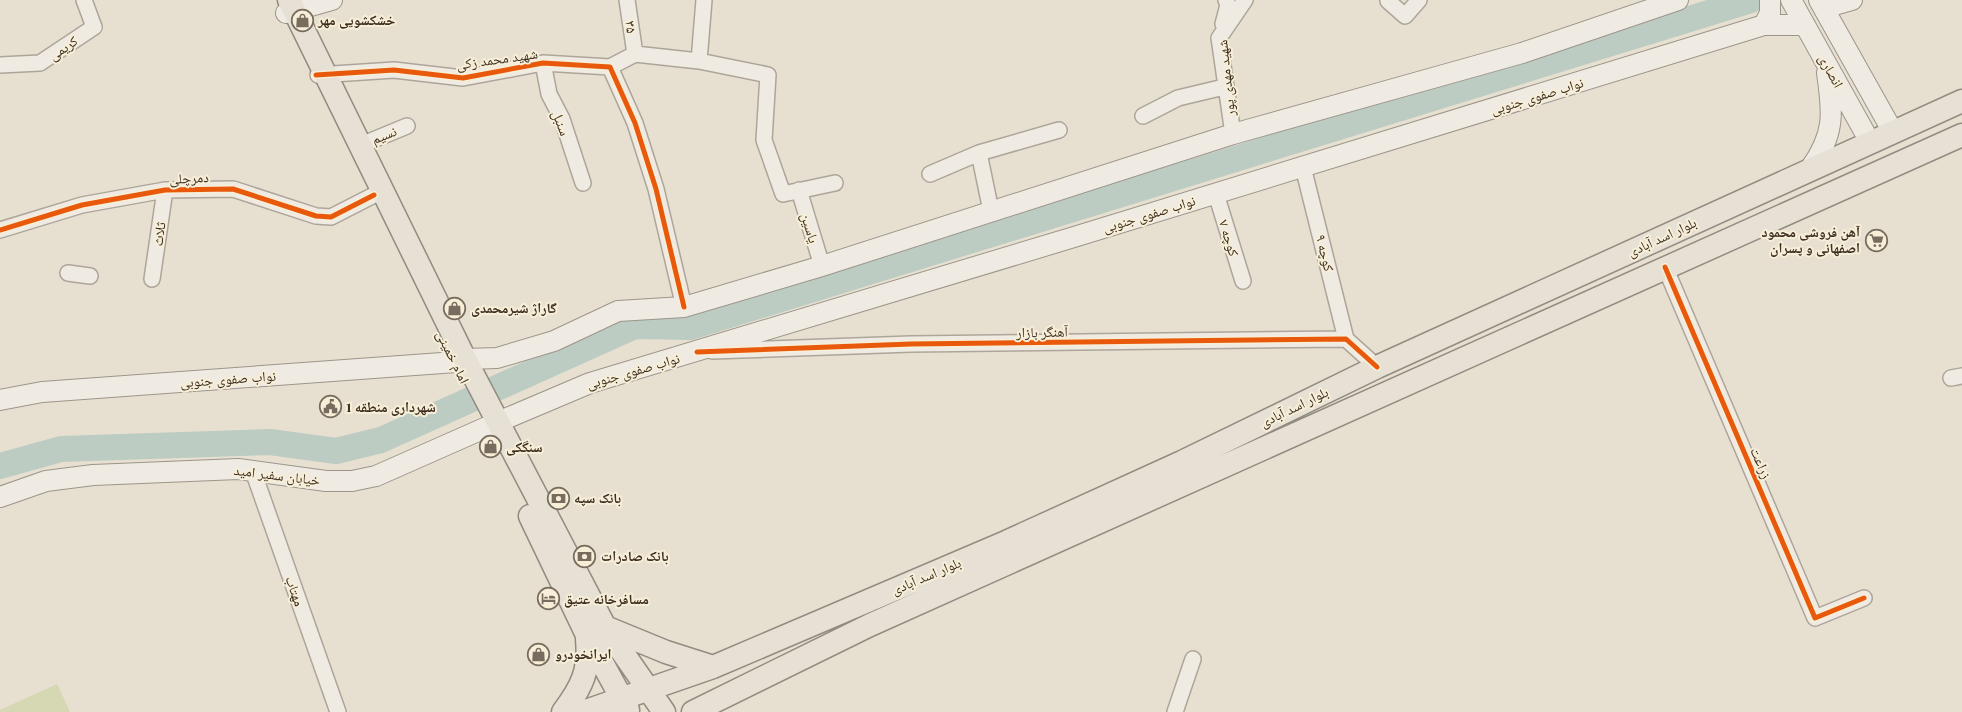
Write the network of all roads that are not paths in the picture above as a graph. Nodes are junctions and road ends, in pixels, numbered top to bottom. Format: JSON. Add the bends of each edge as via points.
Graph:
{"nodes":[{"id":1,"x":84,"y":0,"type":"edge"},
{"id":2,"x":332,"y":0,"type":"edge"},
{"id":3,"x":627,"y":0,"type":"edge"},
{"id":4,"x":704,"y":0,"type":"edge"},
{"id":5,"x":1226,"y":0,"type":"edge"},
{"id":6,"x":1245,"y":0,"type":"edge"},
{"id":7,"x":1419,"y":0,"type":"edge"},
{"id":8,"x":1678,"y":0,"type":"edge"},
{"id":9,"x":1770,"y":0,"type":"edge"},
{"id":10,"x":1791,"y":0,"type":"edge"},
{"id":11,"x":1852,"y":0,"type":"edge"},
{"id":12,"x":1388,"y":1,"type":"dead end"},
{"id":13,"x":1822,"y":4,"type":"edge"},
{"id":14,"x":287,"y":6,"type":"edge"},
{"id":15,"x":1764,"y":25,"type":"junction"},
{"id":16,"x":1805,"y":26,"type":"junction"},
{"id":17,"x":1219,"y":38,"type":"junction"},
{"id":18,"x":635,"y":54,"type":"junction"},
{"id":19,"x":699,"y":62,"type":"junction"},
{"id":20,"x":1825,"y":62,"type":"junction"},
{"id":21,"x":544,"y":63,"type":"junction"},
{"id":22,"x":0,"y":65,"type":"edge"},
{"id":23,"x":610,"y":66,"type":"junction"},
{"id":24,"x":321,"y":74,"type":"junction"},
{"id":25,"x":1224,"y":87,"type":"junction"},
{"id":26,"x":1962,"y":101,"type":"edge"},
{"id":27,"x":1143,"y":116,"type":"dead end"},
{"id":28,"x":407,"y":126,"type":"dead end"},
{"id":29,"x":1059,"y":130,"type":"dead end"},
{"id":30,"x":1893,"y":132,"type":"junction"},
{"id":31,"x":1232,"y":134,"type":"junction"},
{"id":32,"x":1962,"y":135,"type":"edge"},
{"id":33,"x":1870,"y":142,"type":"junction"},
{"id":34,"x":361,"y":145,"type":"junction"},
{"id":35,"x":978,"y":152,"type":"junction"},
{"id":36,"x":1895,"y":165,"type":"junction"},
{"id":37,"x":1303,"y":167,"type":"junction"},
{"id":38,"x":1810,"y":169,"type":"junction"},
{"id":39,"x":930,"y":174,"type":"dead end"},
{"id":40,"x":583,"y":183,"type":"dead end"},
{"id":41,"x":834,"y":183,"type":"dead end"},
{"id":42,"x":165,"y":190,"type":"junction"},
{"id":43,"x":799,"y":190,"type":"junction"},
{"id":44,"x":379,"y":193,"type":"junction"},
{"id":45,"x":1216,"y":194,"type":"junction"},
{"id":46,"x":991,"y":211,"type":"junction"},
{"id":47,"x":0,"y":230,"type":"edge"},
{"id":48,"x":822,"y":266,"type":"junction"},
{"id":49,"x":1666,"y":267,"type":"junction"},
{"id":50,"x":68,"y":273,"type":"dead end"},
{"id":51,"x":90,"y":276,"type":"dead end"},
{"id":52,"x":152,"y":278,"type":"dead end"},
{"id":53,"x":1243,"y":282,"type":"dead end"},
{"id":54,"x":684,"y":307,"type":"junction"},
{"id":55,"x":1469,"y":325,"type":"junction"},
{"id":56,"x":1346,"y":339,"type":"junction"},
{"id":57,"x":1479,"y":350,"type":"junction"},
{"id":58,"x":697,"y":352,"type":"junction"},
{"id":59,"x":463,"y":365,"type":"junction"},
{"id":60,"x":1377,"y":367,"type":"junction"},
{"id":61,"x":0,"y":400,"type":"edge"},
{"id":62,"x":490,"y":420,"type":"junction"},
{"id":63,"x":253,"y":471,"type":"junction"},
{"id":64,"x":0,"y":497,"type":"edge"},
{"id":65,"x":1864,"y":598,"type":"dead end"},
{"id":66,"x":596,"y":631,"type":"junction"},
{"id":67,"x":1193,"y":659,"type":"dead end"},
{"id":68,"x":714,"y":668,"type":"junction"},
{"id":69,"x":649,"y":689,"type":"junction"},
{"id":70,"x":728,"y":702,"type":"edge"},
{"id":71,"x":625,"y":705,"type":"edge"},
{"id":72,"x":338,"y":712,"type":"edge"},
{"id":73,"x":563,"y":712,"type":"edge"},
{"id":74,"x":583,"y":712,"type":"edge"},
{"id":75,"x":664,"y":712,"type":"edge"},
{"id":76,"x":693,"y":712,"type":"edge"},
{"id":77,"x":1175,"y":712,"type":"edge"}],
"edges":[{"from":1,"to":22,"type":"street","name":"کریمی","via":[[94,27],[40,63]]},
{"from":2,"to":14,"type":"main road"},
{"from":3,"to":18,"type":"street","name":"۳۵"},
{"from":4,"to":19,"type":"street"},
{"from":5,"to":17,"type":"street","via":[[1228,5]]},
{"from":6,"to":17,"type":"street","name":"شهید مهدی پور"},
{"from":7,"to":12,"type":"street","via":[[1405,16]]},
{"from":8,"to":31,"type":"main road","name":"نواب صفوی جنوبی","via":[[1522,53]]},
{"from":9,"to":15,"type":"main road","via":[[1770,13]]},
{"from":10,"to":16,"type":"main road","name":"انصاری"},
{"from":11,"to":13,"type":"main road"},
{"from":13,"to":30,"type":"main road","name":"انصاری"},
{"from":14,"to":24,"type":"main road","name":"امام خمینی"},
{"from":15,"to":16,"type":"main road","name":"نواب صفوی جنوبی"},
{"from":15,"to":37,"type":"main road","name":"نواب صفوی جنوبی"},
{"from":16,"to":20,"type":"main road","name":"انصاری"},
{"from":17,"to":25,"type":"street","name":"شهید مهدی پور"},
{"from":18,"to":19,"type":"street"},
{"from":18,"to":23,"type":"street"},
{"from":19,"to":43,"type":"street","via":[[768,75],[764,140],[783,194]]},
{"from":20,"to":33,"type":"main road","name":"انصاری"},
{"from":20,"to":38,"type":"main road","via":[[1832,112],[1830,132]]},
{"from":21,"to":23,"type":"street","name":"شهید محمد زکی"},
{"from":21,"to":24,"type":"street","name":"شهید محمد زکی","via":[[463,78],[394,70]]},
{"from":21,"to":40,"type":"street","name":"سنبل","via":[[549,94],[562,119]]},
{"from":23,"to":54,"type":"street","via":[[635,123],[656,189]]},
{"from":24,"to":34,"type":"main road","name":"امام خمینی"},
{"from":24,"to":44,"type":"main road","name":"امام خمینی"},
{"from":25,"to":27,"type":"street","via":[[1178,98]]},
{"from":25,"to":31,"type":"street","name":"شهید مهدی پور"},
{"from":26,"to":30,"type":"main road","name":"بلوار اسد آبادی"},
{"from":28,"to":34,"type":"street","name":"نسیم"},
{"from":29,"to":35,"type":"street"},
{"from":30,"to":33,"type":"main road","name":"بلوار اسد آبادی"},
{"from":30,"to":36,"type":"main road"},
{"from":31,"to":46,"type":"main road","name":"نواب صفوی جنوبی"},
{"from":32,"to":36,"type":"main road","name":"بلوار اسد آبادی"},
{"from":33,"to":36,"type":"main road"},
{"from":33,"to":38,"type":"main road","name":"بلوار اسد آبادی"},
{"from":34,"to":44,"type":"main road","name":"امام خمینی"},
{"from":35,"to":39,"type":"street"},
{"from":35,"to":46,"type":"street"},
{"from":36,"to":49,"type":"main road","name":"بلوار اسد آبادی"},
{"from":37,"to":45,"type":"main road","name":"نواب صفوی جنوبی"},
{"from":37,"to":56,"type":"street","name":"کوچه ۹"},
{"from":38,"to":55,"type":"main road","name":"بلوار اسد آبادی"},
{"from":41,"to":43,"type":"street"},
{"from":42,"to":44,"type":"street","name":"دمرچلی","via":[[233,189],[316,216],[331,217]]},
{"from":42,"to":47,"type":"street","name":"دمرچلی","via":[[82,206]]},
{"from":42,"to":52,"type":"street","name":"ثلاث"},
{"from":43,"to":48,"type":"street","name":"یاسین"},
{"from":44,"to":59,"type":"main road","name":"امام خمینی"},
{"from":45,"to":53,"type":"street","name":"کوچه ۷"},
{"from":45,"to":58,"type":"main road","name":"نواب صفوی جنوبی"},
{"from":46,"to":48,"type":"main road","name":"نواب صفوی جنوبی"},
{"from":48,"to":54,"type":"main road","name":"نواب صفوی جنوبی"},
{"from":49,"to":57,"type":"main road","name":"بلوار اسد آبادی"},
{"from":49,"to":65,"type":"street","name":"زراعت","via":[[1815,618]]},
{"from":50,"to":51,"type":"street"},
{"from":54,"to":59,"type":"main road","name":"نواب صفوی جنوبی","via":[[618,310],[554,341]]},
{"from":55,"to":57,"type":"main road"},
{"from":55,"to":60,"type":"main road","name":"بلوار اسد آبادی"},
{"from":56,"to":58,"type":"street","name":"آهنگر بازار","via":[[911,344]]},
{"from":56,"to":60,"type":"street"},
{"from":57,"to":70,"type":"main road","name":"بلوار اسد آبادی","via":[[870,625]]},
{"from":58,"to":62,"type":"main road","name":"نواب صفوی جنوبی","via":[[590,382]]},
{"from":59,"to":61,"type":"main road","name":"نواب صفوی جنوبی","via":[[42,392]]},
{"from":59,"to":62,"type":"main road","name":"امام خمینی"},
{"from":60,"to":68,"type":"main road","name":"بلوار اسد آبادی","via":[[1182,462],[1006,542]]},
{"from":62,"to":63,"type":"main road","name":"خیابان سفیر امید","via":[[376,476],[326,482]]},
{"from":62,"to":66,"type":"main road","name":"امام خمینی"},
{"from":63,"to":64,"type":"main road","name":"خیابان سفیر امید","via":[[93,475],[46,481]]},
{"from":63,"to":72,"type":"street","name":"مهتاب"},
{"from":66,"to":68,"type":"main road"},
{"from":66,"to":69,"type":"main road","name":"امام خمینی"},
{"from":66,"to":71,"type":"main road","name":"امام خمینی"},
{"from":66,"to":73,"type":"main road","via":[[588,654],[585,678]]},
{"from":67,"to":77,"type":"street"},
{"from":68,"to":69,"type":"main road","name":"بلوار اسد آبادی"},
{"from":69,"to":71,"type":"main road","name":"بلوار اسد آبادی"},
{"from":69,"to":75,"type":"main road","name":"امام خمینی"},
{"from":70,"to":76,"type":"main road","name":"بلوار اسد آبادی"},
{"from":71,"to":74,"type":"main road","name":"بلوار اسد آبادی"}]}
